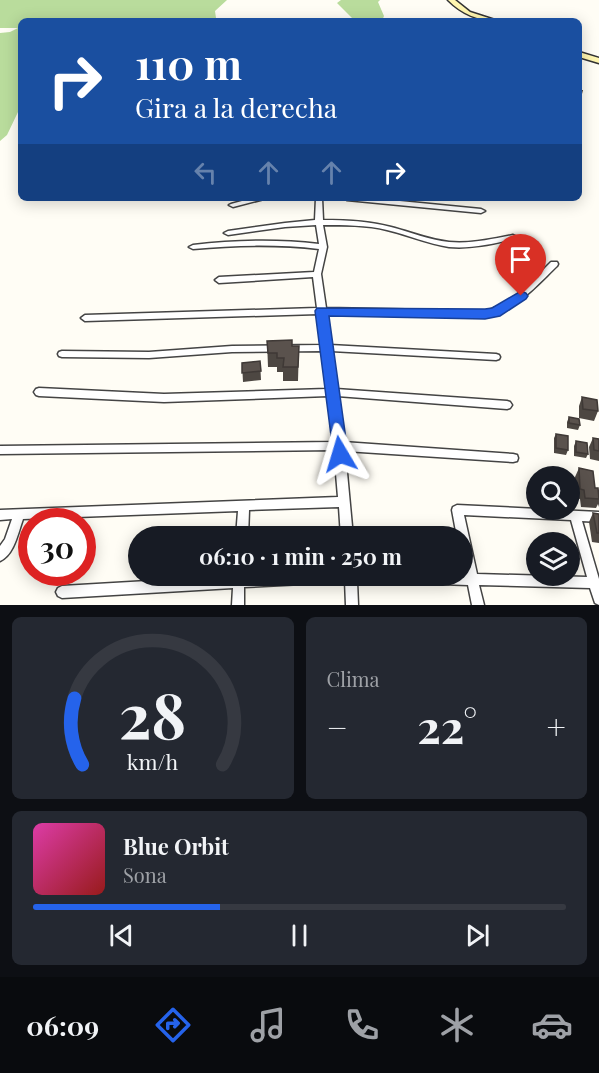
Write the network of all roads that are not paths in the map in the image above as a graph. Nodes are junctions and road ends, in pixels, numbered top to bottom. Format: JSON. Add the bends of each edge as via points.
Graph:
{"nodes":[{"id":1,"x":451,"y":0,"type":"edge"},
{"id":2,"x":485,"y":18,"type":"edge"},
{"id":3,"x":582,"y":55,"type":"edge"},
{"id":4,"x":599,"y":61,"type":"edge"},
{"id":5,"x":250,"y":201,"type":"edge"},
{"id":6,"x":319,"y":201,"type":"edge"},
{"id":7,"x":378,"y":201,"type":"edge"},
{"id":8,"x":233,"y":205,"type":"dead end"},
{"id":9,"x":481,"y":211,"type":"dead end"},
{"id":10,"x":319,"y":223,"type":"junction"},
{"id":11,"x":228,"y":233,"type":"dead end"},
{"id":12,"x":513,"y":237,"type":"dead end"},
{"id":13,"x":193,"y":247,"type":"dead end"},
{"id":14,"x":323,"y":247,"type":"junction"},
{"id":15,"x":554,"y":264,"type":"dead end"},
{"id":16,"x":317,"y":274,"type":"junction"},
{"id":17,"x":219,"y":280,"type":"dead end"},
{"id":18,"x":321,"y":311,"type":"junction"},
{"id":19,"x":85,"y":318,"type":"dead end"},
{"id":20,"x":326,"y":348,"type":"junction"},
{"id":21,"x":62,"y":354,"type":"dead end"},
{"id":22,"x":496,"y":357,"type":"dead end"},
{"id":23,"x":39,"y":392,"type":"dead end"},
{"id":24,"x":332,"y":392,"type":"junction"},
{"id":25,"x":507,"y":405,"type":"dead end"},
{"id":26,"x":339,"y":446,"type":"junction"},
{"id":27,"x":0,"y":450,"type":"edge"},
{"id":28,"x":513,"y":458,"type":"dead end"},
{"id":29,"x":344,"y":502,"type":"junction"},
{"id":30,"x":244,"y":505,"type":"junction"},
{"id":31,"x":96,"y":511,"type":"edge"},
{"id":32,"x":0,"y":514,"type":"edge"},
{"id":33,"x":18,"y":514,"type":"edge"},
{"id":34,"x":526,"y":514,"type":"edge"},
{"id":35,"x":580,"y":516,"type":"edge"},
{"id":36,"x":18,"y":517,"type":"edge"},
{"id":37,"x":599,"y":517,"type":"edge"},
{"id":38,"x":576,"y":520,"type":"edge"},
{"id":39,"x":243,"y":526,"type":"edge"},
{"id":40,"x":346,"y":526,"type":"edge"},
{"id":41,"x":0,"y":556,"type":"edge"},
{"id":42,"x":474,"y":581,"type":"junction"},
{"id":43,"x":595,"y":583,"type":"junction"},
{"id":44,"x":138,"y":586,"type":"edge"},
{"id":45,"x":239,"y":586,"type":"edge"},
{"id":46,"x":351,"y":586,"type":"edge"},
{"id":47,"x":62,"y":592,"type":"dead end"},
{"id":48,"x":599,"y":599,"type":"edge"},
{"id":49,"x":238,"y":605,"type":"edge"},
{"id":50,"x":352,"y":605,"type":"edge"},
{"id":51,"x":478,"y":605,"type":"edge"}],
"edges":[{"from":1,"to":2,"type":"street","via":[[468,13]]},
{"from":3,"to":4,"type":"street"},
{"from":5,"to":8,"type":"street"},
{"from":6,"to":10,"type":"street"},
{"from":7,"to":9,"type":"street"},
{"from":10,"to":11,"type":"street"},
{"from":10,"to":12,"type":"street","via":[[379,226],[457,245]]},
{"from":10,"to":14,"type":"street"},
{"from":13,"to":14,"type":"street","via":[[284,242]]},
{"from":14,"to":16,"type":"street"},
{"from":15,"to":18,"type":"street","via":[[521,296],[496,313]]},
{"from":16,"to":17,"type":"street"},
{"from":16,"to":18,"type":"street"},
{"from":18,"to":19,"type":"street"},
{"from":18,"to":20,"type":"street"},
{"from":20,"to":21,"type":"street"},
{"from":20,"to":22,"type":"street"},
{"from":20,"to":24,"type":"street"},
{"from":23,"to":24,"type":"street","via":[[164,398]]},
{"from":24,"to":25,"type":"street"},
{"from":24,"to":26,"type":"street"},
{"from":26,"to":27,"type":"street"},
{"from":26,"to":28,"type":"street"},
{"from":26,"to":29,"type":"street"},
{"from":29,"to":30,"type":"street"},
{"from":29,"to":40,"type":"street"},
{"from":30,"to":31,"type":"street"},
{"from":30,"to":39,"type":"street"},
{"from":32,"to":33,"type":"street"},
{"from":34,"to":42,"type":"street","via":[[457,510]]},
{"from":35,"to":37,"type":"street"},
{"from":36,"to":41,"type":"street"},
{"from":38,"to":43,"type":"street"},
{"from":42,"to":43,"type":"street"},
{"from":42,"to":51,"type":"street"},
{"from":43,"to":48,"type":"street"},
{"from":44,"to":47,"type":"street"},
{"from":45,"to":49,"type":"street"},
{"from":46,"to":50,"type":"street"}]}
